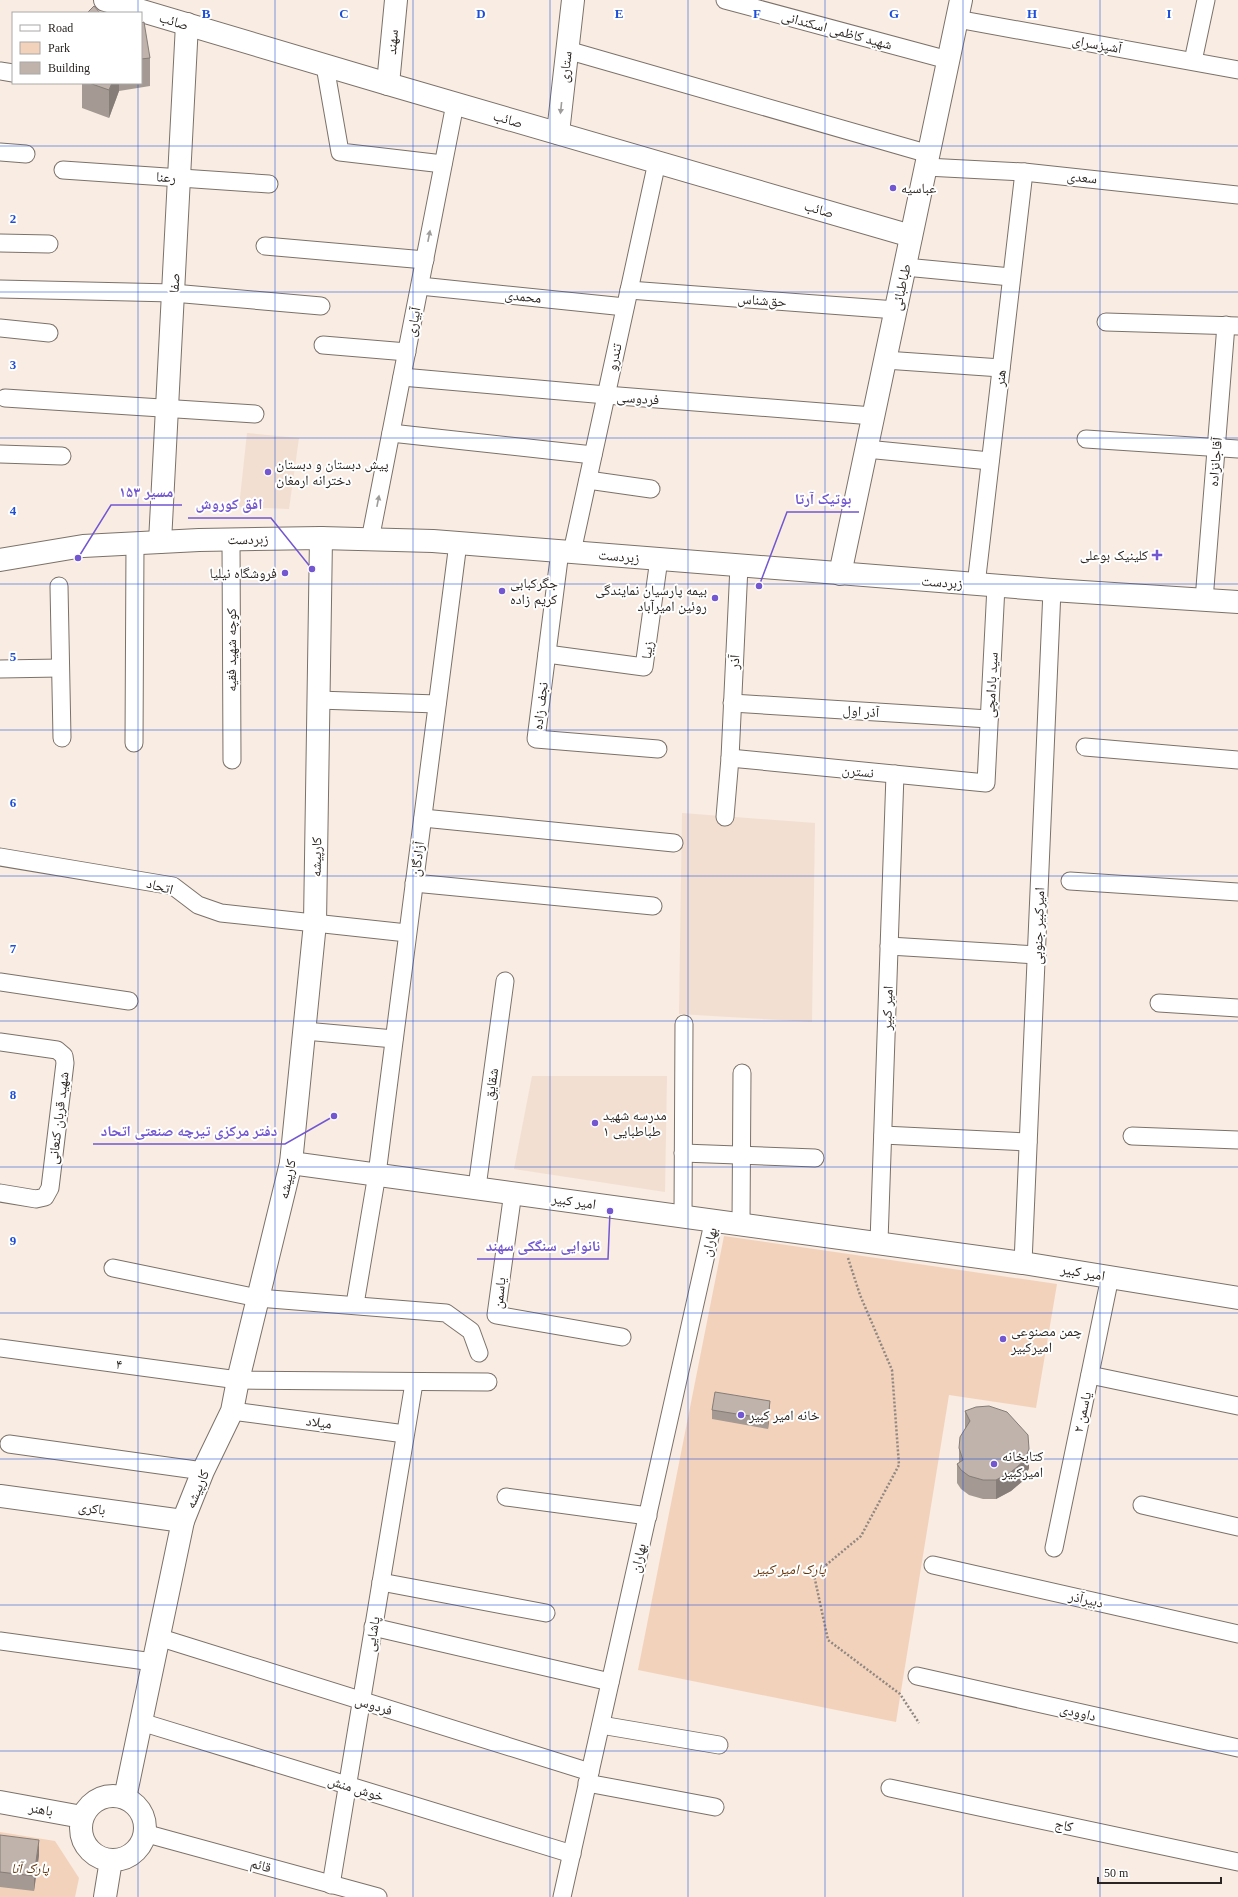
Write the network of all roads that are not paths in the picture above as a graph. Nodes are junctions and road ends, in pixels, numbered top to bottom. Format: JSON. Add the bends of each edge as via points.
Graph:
{"nodes":[{"id":1,"x":105,"y":0,"type":"edge"},
{"id":2,"x":396,"y":0,"type":"edge"},
{"id":3,"x":573,"y":0,"type":"edge"},
{"id":4,"x":725,"y":0,"type":"edge"},
{"id":5,"x":1206,"y":0,"type":"edge"},
{"id":6,"x":959,"y":10,"type":"edge"},
{"id":7,"x":187,"y":24,"type":"junction"},
{"id":8,"x":567,"y":50,"type":"junction"},
{"id":9,"x":948,"y":60,"type":"junction"},
{"id":10,"x":1193,"y":61,"type":"junction"},
{"id":11,"x":325,"y":66,"type":"junction"},
{"id":12,"x":1238,"y":70,"type":"edge"},
{"id":13,"x":0,"y":71,"type":"edge"},
{"id":14,"x":12,"y":73,"type":"edge"},
{"id":15,"x":388,"y":84,"type":"junction"},
{"id":16,"x":455,"y":104,"type":"junction"},
{"id":17,"x":558,"y":133,"type":"junction"},
{"id":18,"x":0,"y":152,"type":"edge"},
{"id":19,"x":26,"y":154,"type":"dead end"},
{"id":20,"x":927,"y":160,"type":"junction"},
{"id":21,"x":657,"y":162,"type":"junction"},
{"id":22,"x":443,"y":164,"type":"junction"},
{"id":23,"x":64,"y":170,"type":"dead end"},
{"id":24,"x":1024,"y":172,"type":"junction"},
{"id":25,"x":179,"y":178,"type":"junction"},
{"id":26,"x":269,"y":184,"type":"dead end"},
{"id":27,"x":1238,"y":195,"type":"edge"},
{"id":28,"x":911,"y":236,"type":"junction"},
{"id":29,"x":0,"y":243,"type":"edge"},
{"id":30,"x":49,"y":244,"type":"dead end"},
{"id":31,"x":265,"y":246,"type":"dead end"},
{"id":32,"x":425,"y":260,"type":"junction"},
{"id":33,"x":905,"y":267,"type":"junction"},
{"id":34,"x":1011,"y":277,"type":"junction"},
{"id":35,"x":420,"y":286,"type":"junction"},
{"id":36,"x":0,"y":289,"type":"edge"},
{"id":37,"x":629,"y":290,"type":"junction"},
{"id":38,"x":173,"y":293,"type":"junction"},
{"id":39,"x":321,"y":306,"type":"dead end"},
{"id":40,"x":625,"y":307,"type":"junction"},
{"id":41,"x":896,"y":310,"type":"junction"},
{"id":42,"x":1106,"y":322,"type":"dead end"},
{"id":43,"x":1232,"y":325,"type":"edge"},
{"id":44,"x":0,"y":328,"type":"edge"},
{"id":45,"x":49,"y":333,"type":"dead end"},
{"id":46,"x":323,"y":345,"type":"dead end"},
{"id":47,"x":407,"y":352,"type":"junction"},
{"id":48,"x":885,"y":360,"type":"junction"},
{"id":49,"x":1001,"y":368,"type":"junction"},
{"id":50,"x":402,"y":377,"type":"junction"},
{"id":51,"x":606,"y":395,"type":"junction"},
{"id":52,"x":5,"y":398,"type":"dead end"},
{"id":53,"x":167,"y":408,"type":"junction"},
{"id":54,"x":255,"y":414,"type":"dead end"},
{"id":55,"x":873,"y":416,"type":"junction"},
{"id":56,"x":391,"y":433,"type":"junction"},
{"id":57,"x":1086,"y":439,"type":"dead end"},
{"id":58,"x":1216,"y":448,"type":"junction"},
{"id":59,"x":866,"y":449,"type":"junction"},
{"id":60,"x":1238,"y":449,"type":"edge"},
{"id":61,"x":0,"y":454,"type":"edge"},
{"id":62,"x":593,"y":455,"type":"junction"},
{"id":63,"x":62,"y":456,"type":"dead end"},
{"id":64,"x":990,"y":461,"type":"junction"},
{"id":65,"x":588,"y":480,"type":"junction"},
{"id":66,"x":651,"y":489,"type":"dead end"},
{"id":67,"x":321,"y":538,"type":"junction"},
{"id":68,"x":231,"y":540,"type":"junction"},
{"id":69,"x":370,"y":540,"type":"junction"},
{"id":70,"x":160,"y":542,"type":"junction"},
{"id":71,"x":458,"y":543,"type":"junction"},
{"id":72,"x":135,"y":544,"type":"junction"},
{"id":73,"x":566,"y":552,"type":"junction"},
{"id":74,"x":659,"y":559,"type":"junction"},
{"id":75,"x":0,"y":560,"type":"edge"},
{"id":76,"x":739,"y":566,"type":"junction"},
{"id":77,"x":840,"y":574,"type":"junction"},
{"id":78,"x":986,"y":585,"type":"junction"},
{"id":79,"x":59,"y":586,"type":"dead end"},
{"id":80,"x":1052,"y":590,"type":"junction"},
{"id":81,"x":1204,"y":600,"type":"junction"},
{"id":82,"x":1238,"y":602,"type":"edge"},
{"id":83,"x":547,"y":654,"type":"junction"},
{"id":84,"x":60,"y":668,"type":"junction"},
{"id":85,"x":0,"y":670,"type":"edge"},
{"id":86,"x":318,"y":700,"type":"junction"},
{"id":87,"x":732,"y":703,"type":"junction"},
{"id":88,"x":437,"y":704,"type":"junction"},
{"id":89,"x":989,"y":719,"type":"junction"},
{"id":90,"x":62,"y":738,"type":"dead end"},
{"id":91,"x":134,"y":743,"type":"dead end"},
{"id":92,"x":1085,"y":747,"type":"dead end"},
{"id":93,"x":658,"y":749,"type":"dead end"},
{"id":94,"x":730,"y":758,"type":"junction"},
{"id":95,"x":232,"y":760,"type":"dead end"},
{"id":96,"x":1238,"y":760,"type":"edge"},
{"id":97,"x":895,"y":774,"type":"junction"},
{"id":98,"x":986,"y":784,"type":"joint"},
{"id":99,"x":725,"y":817,"type":"dead end"},
{"id":100,"x":422,"y":818,"type":"junction"},
{"id":101,"x":674,"y":843,"type":"dead end"},
{"id":102,"x":0,"y":857,"type":"edge"},
{"id":103,"x":1070,"y":881,"type":"dead end"},
{"id":104,"x":414,"y":883,"type":"junction"},
{"id":105,"x":1238,"y":892,"type":"edge"},
{"id":106,"x":653,"y":906,"type":"dead end"},
{"id":107,"x":315,"y":923,"type":"junction"},
{"id":108,"x":408,"y":933,"type":"junction"},
{"id":109,"x":889,"y":946,"type":"junction"},
{"id":110,"x":1037,"y":955,"type":"junction"},
{"id":111,"x":505,"y":981,"type":"dead end"},
{"id":112,"x":0,"y":982,"type":"edge"},
{"id":113,"x":129,"y":1001,"type":"dead end"},
{"id":114,"x":1159,"y":1003,"type":"dead end"},
{"id":115,"x":1238,"y":1008,"type":"edge"},
{"id":116,"x":684,"y":1024,"type":"dead end"},
{"id":117,"x":305,"y":1031,"type":"junction"},
{"id":118,"x":394,"y":1039,"type":"junction"},
{"id":119,"x":0,"y":1042,"type":"edge"},
{"id":120,"x":742,"y":1073,"type":"dead end"},
{"id":121,"x":883,"y":1135,"type":"junction"},
{"id":122,"x":1132,"y":1136,"type":"dead end"},
{"id":123,"x":1238,"y":1140,"type":"edge"},
{"id":124,"x":1028,"y":1142,"type":"junction"},
{"id":125,"x":684,"y":1153,"type":"junction"},
{"id":126,"x":741,"y":1155,"type":"junction"},
{"id":127,"x":815,"y":1158,"type":"dead end"},
{"id":128,"x":291,"y":1163,"type":"junction"},
{"id":129,"x":377,"y":1174,"type":"junction"},
{"id":130,"x":476,"y":1188,"type":"junction"},
{"id":131,"x":513,"y":1192,"type":"junction"},
{"id":132,"x":0,"y":1193,"type":"edge"},
{"id":133,"x":683,"y":1215,"type":"junction"},
{"id":134,"x":714,"y":1219,"type":"junction"},
{"id":135,"x":741,"y":1223,"type":"junction"},
{"id":136,"x":879,"y":1242,"type":"junction"},
{"id":137,"x":1023,"y":1263,"type":"junction"},
{"id":138,"x":113,"y":1268,"type":"dead end"},
{"id":139,"x":1110,"y":1277,"type":"junction"},
{"id":140,"x":258,"y":1298,"type":"junction"},
{"id":141,"x":1238,"y":1298,"type":"edge"},
{"id":142,"x":355,"y":1304,"type":"junction"},
{"id":143,"x":622,"y":1337,"type":"dead end"},
{"id":144,"x":0,"y":1348,"type":"edge"},
{"id":145,"x":479,"y":1353,"type":"dead end"},
{"id":146,"x":1090,"y":1375,"type":"junction"},
{"id":147,"x":238,"y":1380,"type":"junction"},
{"id":148,"x":488,"y":1382,"type":"dead end"},
{"id":149,"x":414,"y":1383,"type":"junction"},
{"id":150,"x":1238,"y":1406,"type":"edge"},
{"id":151,"x":232,"y":1411,"type":"junction"},
{"id":152,"x":405,"y":1434,"type":"junction"},
{"id":153,"x":9,"y":1444,"type":"dead end"},
{"id":154,"x":203,"y":1471,"type":"junction"},
{"id":155,"x":0,"y":1496,"type":"edge"},
{"id":156,"x":506,"y":1497,"type":"dead end"},
{"id":157,"x":1142,"y":1505,"type":"dead end"},
{"id":158,"x":648,"y":1516,"type":"junction"},
{"id":159,"x":183,"y":1521,"type":"junction"},
{"id":160,"x":1238,"y":1527,"type":"edge"},
{"id":161,"x":1054,"y":1548,"type":"dead end"},
{"id":162,"x":933,"y":1565,"type":"dead end"},
{"id":163,"x":381,"y":1582,"type":"junction"},
{"id":164,"x":546,"y":1613,"type":"dead end"},
{"id":165,"x":373,"y":1628,"type":"junction"},
{"id":166,"x":1238,"y":1634,"type":"edge"},
{"id":167,"x":158,"y":1638,"type":"junction"},
{"id":168,"x":0,"y":1641,"type":"edge"},
{"id":169,"x":153,"y":1662,"type":"junction"},
{"id":170,"x":917,"y":1676,"type":"dead end"},
{"id":171,"x":610,"y":1682,"type":"junction"},
{"id":172,"x":361,"y":1701,"type":"junction"},
{"id":173,"x":140,"y":1722,"type":"junction"},
{"id":174,"x":600,"y":1725,"type":"junction"},
{"id":175,"x":719,"y":1745,"type":"dead end"},
{"id":176,"x":1238,"y":1748,"type":"edge"},
{"id":177,"x":589,"y":1778,"type":"junction"},
{"id":178,"x":347,"y":1786,"type":"junction"},
{"id":179,"x":890,"y":1788,"type":"dead end"},
{"id":180,"x":125,"y":1798,"type":"junction"},
{"id":181,"x":0,"y":1802,"type":"edge"},
{"id":182,"x":715,"y":1807,"type":"dead end"},
{"id":183,"x":82,"y":1816,"type":"junction"},
{"id":184,"x":144,"y":1833,"type":"junction"},
{"id":185,"x":572,"y":1854,"type":"junction"},
{"id":186,"x":111,"y":1860,"type":"junction"},
{"id":187,"x":1238,"y":1862,"type":"edge"},
{"id":188,"x":331,"y":1885,"type":"junction"},
{"id":189,"x":105,"y":1897,"type":"edge"},
{"id":190,"x":378,"y":1897,"type":"edge"},
{"id":191,"x":562,"y":1897,"type":"edge"}],
"edges":[{"from":1,"to":7,"type":"main road","name":"صائب"},
{"from":2,"to":15,"type":"main road","name":"سهند"},
{"from":3,"to":8,"type":"main road","name":"ستاری"},
{"from":4,"to":9,"type":"street","name":"شهید کاظمی اسکندانی"},
{"from":5,"to":10,"type":"street"},
{"from":6,"to":9,"type":"main road","name":"طباطبائی"},
{"from":6,"to":10,"type":"street","name":"آشپزسرای"},
{"from":7,"to":11,"type":"main road","name":"صائب"},
{"from":7,"to":25,"type":"main road","name":"صفا"},
{"from":8,"to":17,"type":"main road","name":"ستاری","one_way":true},
{"from":8,"to":20,"type":"street","name":"سعدی"},
{"from":9,"to":20,"type":"main road","name":"طباطبائی"},
{"from":10,"to":12,"type":"street","name":"آشپزسرای"},
{"from":11,"to":15,"type":"main road","name":"صائب"},
{"from":11,"to":22,"type":"street","via":[[340,152]]},
{"from":13,"to":14,"type":"street"},
{"from":15,"to":16,"type":"main road","name":"صائب"},
{"from":16,"to":17,"type":"main road","name":"صائب"},
{"from":16,"to":22,"type":"street","name":"آبیاری"},
{"from":17,"to":21,"type":"main road","name":"صائب"},
{"from":18,"to":19,"type":"street"},
{"from":20,"to":24,"type":"street","name":"سعدی"},
{"from":20,"to":28,"type":"main road","name":"طباطبائی"},
{"from":21,"to":28,"type":"main road","name":"صائب"},
{"from":21,"to":37,"type":"street","name":"تندرو"},
{"from":32,"to":22,"type":"street","name":"آبیاری","one_way":true},
{"from":23,"to":25,"type":"street","name":"رعنا"},
{"from":24,"to":27,"type":"street","name":"سعدی"},
{"from":24,"to":34,"type":"street","name":"هنر"},
{"from":25,"to":26,"type":"street","name":"رعنا"},
{"from":25,"to":38,"type":"main road","name":"صفا"},
{"from":28,"to":33,"type":"main road","name":"طباطبائی"},
{"from":29,"to":30,"type":"street"},
{"from":31,"to":32,"type":"street"},
{"from":32,"to":35,"type":"street","name":"آبیاری"},
{"from":33,"to":34,"type":"street"},
{"from":33,"to":41,"type":"main road","name":"طباطبائی"},
{"from":34,"to":49,"type":"street","name":"هنر"},
{"from":35,"to":40,"type":"street","name":"محمدی"},
{"from":35,"to":47,"type":"street","name":"آبیاری"},
{"from":36,"to":38,"type":"street"},
{"from":37,"to":40,"type":"street","name":"تندرو"},
{"from":37,"to":41,"type":"street","name":"حق‌شناس"},
{"from":38,"to":39,"type":"street"},
{"from":38,"to":53,"type":"main road","name":"صفا"},
{"from":40,"to":51,"type":"street","name":"تندرو"},
{"from":41,"to":48,"type":"main road","name":"طباطبائی"},
{"from":42,"to":43,"type":"street"},
{"from":43,"to":58,"type":"street","name":"آقاجانزاده"},
{"from":44,"to":45,"type":"street"},
{"from":46,"to":47,"type":"street"},
{"from":47,"to":50,"type":"street","name":"آبیاری"},
{"from":48,"to":49,"type":"street"},
{"from":48,"to":55,"type":"main road","name":"طباطبائی"},
{"from":49,"to":64,"type":"street","name":"هنر"},
{"from":50,"to":51,"type":"street","name":"فردوسی"},
{"from":50,"to":56,"type":"street","name":"آبیاری"},
{"from":51,"to":55,"type":"street","name":"فردوسی"},
{"from":51,"to":62,"type":"street","name":"تندرو"},
{"from":52,"to":53,"type":"street"},
{"from":53,"to":54,"type":"street"},
{"from":53,"to":70,"type":"main road","name":"صفا"},
{"from":55,"to":59,"type":"main road","name":"طباطبائی"},
{"from":56,"to":62,"type":"street"},
{"from":69,"to":56,"type":"street","name":"آبیاری","one_way":true},
{"from":57,"to":58,"type":"street"},
{"from":58,"to":60,"type":"street"},
{"from":58,"to":81,"type":"street","name":"آقاجانزاده"},
{"from":59,"to":64,"type":"street"},
{"from":59,"to":77,"type":"main road","name":"طباطبائی"},
{"from":61,"to":63,"type":"street"},
{"from":62,"to":65,"type":"street","name":"تندرو"},
{"from":64,"to":78,"type":"street","name":"هنر"},
{"from":65,"to":66,"type":"street"},
{"from":65,"to":73,"type":"street","name":"تندرو"},
{"from":67,"to":68,"type":"main road","name":"زبردست"},
{"from":67,"to":69,"type":"main road","name":"زبردست"},
{"from":67,"to":86,"type":"main road","name":"کارپیشه"},
{"from":68,"to":70,"type":"main road","name":"زبردست"},
{"from":68,"to":95,"type":"street","name":"کوچه شهید فقیه"},
{"from":69,"to":71,"type":"main road","name":"زبردست"},
{"from":70,"to":72,"type":"main road","name":"زبردست"},
{"from":71,"to":73,"type":"main road","name":"زبردست"},
{"from":71,"to":88,"type":"street","name":"آزادگان"},
{"from":72,"to":75,"type":"main road","name":"زبردست","via":[[83,546]]},
{"from":72,"to":91,"type":"street"},
{"from":73,"to":74,"type":"main road","name":"زبردست"},
{"from":73,"to":83,"type":"street","name":"نجف زاده"},
{"from":74,"to":76,"type":"main road","name":"زبردست"},
{"from":74,"to":83,"type":"street","name":"زیبا","via":[[644,667]]},
{"from":76,"to":77,"type":"main road","name":"زبردست"},
{"from":76,"to":87,"type":"street","name":"آذر"},
{"from":77,"to":78,"type":"main road","name":"زبردست"},
{"from":78,"to":80,"type":"main road","name":"زبردست"},
{"from":78,"to":89,"type":"street","name":"سید بادامچی"},
{"from":79,"to":84,"type":"street"},
{"from":80,"to":81,"type":"main road","name":"زبردست"},
{"from":80,"to":110,"type":"street","name":"امیرکبیر جنوبی"},
{"from":81,"to":82,"type":"main road","name":"زبردست"},
{"from":83,"to":93,"type":"street","name":"نجف زاده","via":[[536,739]]},
{"from":84,"to":85,"type":"street"},
{"from":84,"to":90,"type":"street"},
{"from":86,"to":88,"type":"street"},
{"from":86,"to":107,"type":"main road","name":"کارپیشه"},
{"from":87,"to":89,"type":"street","name":"آذر اول"},
{"from":87,"to":94,"type":"street","name":"آذر"},
{"from":88,"to":100,"type":"street","name":"آزادگان"},
{"from":89,"to":98,"type":"street","name":"سید بادامچی"},
{"from":92,"to":96,"type":"street"},
{"from":94,"to":97,"type":"street","name":"نسترن"},
{"from":94,"to":99,"type":"street","name":"آذر"},
{"from":97,"to":98,"type":"street","name":"نسترن"},
{"from":97,"to":109,"type":"street","name":"امیر کبیر"},
{"from":100,"to":101,"type":"street"},
{"from":100,"to":104,"type":"street","name":"آزادگان"},
{"from":102,"to":107,"type":"street","name":"اتحاد","via":[[174,886],[198,905],[221,913]]},
{"from":103,"to":105,"type":"street"},
{"from":104,"to":106,"type":"street"},
{"from":104,"to":108,"type":"street","name":"آزادگان"},
{"from":107,"to":108,"type":"street","name":"اتحاد"},
{"from":107,"to":117,"type":"main road","name":"کارپیشه"},
{"from":108,"to":118,"type":"street","name":"آزادگان"},
{"from":109,"to":110,"type":"street"},
{"from":109,"to":121,"type":"street","name":"امیر کبیر"},
{"from":110,"to":124,"type":"street","name":"امیرکبیر جنوبی"},
{"from":111,"to":130,"type":"street","name":"شقایق"},
{"from":112,"to":113,"type":"street"},
{"from":114,"to":115,"type":"street"},
{"from":116,"to":125,"type":"street"},
{"from":117,"to":118,"type":"street"},
{"from":117,"to":128,"type":"main road","name":"کارپیشه"},
{"from":118,"to":129,"type":"street","name":"آزادگان"},
{"from":119,"to":132,"type":"street","name":"شهید قربان کنعانی","via":[[57,1050],[64,1056],[65,1063],[50,1188],[45,1196],[36,1199]]},
{"from":120,"to":126,"type":"street"},
{"from":121,"to":124,"type":"street"},
{"from":121,"to":136,"type":"street","name":"امیر کبیر"},
{"from":122,"to":123,"type":"street"},
{"from":124,"to":137,"type":"street","name":"امیرکبیر جنوبی"},
{"from":125,"to":126,"type":"street"},
{"from":125,"to":133,"type":"street"},
{"from":126,"to":127,"type":"street"},
{"from":126,"to":135,"type":"street"},
{"from":128,"to":129,"type":"main road","name":"امیر کبیر"},
{"from":128,"to":140,"type":"main road","name":"کارپیشه"},
{"from":129,"to":130,"type":"main road","name":"امیر کبیر"},
{"from":129,"to":142,"type":"street","name":"آزادگان"},
{"from":130,"to":131,"type":"main road","name":"امیر کبیر"},
{"from":131,"to":133,"type":"main road","name":"امیر کبیر"},
{"from":131,"to":143,"type":"street","name":"یاسمن","via":[[496,1314]]},
{"from":133,"to":134,"type":"main road","name":"امیر کبیر"},
{"from":134,"to":135,"type":"main road","name":"امیر کبیر"},
{"from":134,"to":158,"type":"street","name":"بهاران"},
{"from":135,"to":136,"type":"main road","name":"امیر کبیر"},
{"from":136,"to":137,"type":"main road","name":"امیر کبیر"},
{"from":137,"to":139,"type":"main road","name":"امیر کبیر"},
{"from":138,"to":140,"type":"street"},
{"from":139,"to":141,"type":"main road","name":"امیر کبیر"},
{"from":139,"to":146,"type":"street","name":"یاسمن ۲"},
{"from":140,"to":142,"type":"street"},
{"from":140,"to":147,"type":"main road","name":"کارپیشه"},
{"from":142,"to":145,"type":"street","via":[[446,1313],[471,1331]]},
{"from":144,"to":147,"type":"street","name":"۴"},
{"from":146,"to":150,"type":"street"},
{"from":146,"to":161,"type":"street","name":"یاسمن ۲"},
{"from":147,"to":149,"type":"street","name":"۴"},
{"from":147,"to":151,"type":"main road","name":"کارپیشه"},
{"from":148,"to":149,"type":"street","name":"۴"},
{"from":149,"to":152,"type":"street","name":"پاشایی"},
{"from":151,"to":152,"type":"street","name":"میلاد"},
{"from":151,"to":154,"type":"main road","name":"کارپیشه"},
{"from":152,"to":163,"type":"street","name":"پاشایی"},
{"from":153,"to":154,"type":"street"},
{"from":154,"to":159,"type":"main road","name":"کارپیشه"},
{"from":155,"to":159,"type":"main road","name":"باکری"},
{"from":156,"to":158,"type":"street"},
{"from":157,"to":160,"type":"street"},
{"from":158,"to":171,"type":"street","name":"بهاران"},
{"from":159,"to":167,"type":"main road","name":"کارپیشه"},
{"from":162,"to":166,"type":"street","name":"دبیرآذر"},
{"from":163,"to":164,"type":"street"},
{"from":163,"to":165,"type":"street","name":"پاشایی"},
{"from":165,"to":171,"type":"street"},
{"from":165,"to":172,"type":"street","name":"پاشایی"},
{"from":167,"to":169,"type":"main road","name":"کارپیشه"},
{"from":167,"to":172,"type":"street","name":"فردوس"},
{"from":168,"to":169,"type":"street"},
{"from":169,"to":173,"type":"main road","name":"کارپیشه"},
{"from":170,"to":176,"type":"street","name":"داوودی"},
{"from":171,"to":174,"type":"street","name":"بهاران"},
{"from":172,"to":177,"type":"street","name":"فردوس"},
{"from":172,"to":178,"type":"street","name":"پاشایی"},
{"from":173,"to":178,"type":"street","name":"خوش منش"},
{"from":173,"to":180,"type":"main road","name":"کارپیشه"},
{"from":174,"to":175,"type":"street"},
{"from":174,"to":177,"type":"street","name":"بهاران"},
{"from":177,"to":182,"type":"street","name":"فردوس"},
{"from":177,"to":185,"type":"street","name":"بهاران"},
{"from":178,"to":185,"type":"street","name":"خوش منش"},
{"from":178,"to":188,"type":"street","name":"پاشایی"},
{"from":179,"to":187,"type":"street","name":"کاج"},
{"from":180,"to":183,"type":"main road","via":[[110,1796],[95,1801]]},
{"from":180,"to":184,"type":"main road","via":[[140,1812],[144,1822]]},
{"from":181,"to":183,"type":"main road","name":"باهنر"},
{"from":183,"to":186,"type":"main road","via":[[81,1831],[86,1845],[101,1858]]},
{"from":184,"to":186,"type":"main road","via":[[142,1842],[136,1850],[120,1859]]},
{"from":184,"to":188,"type":"street","name":"قائم"},
{"from":185,"to":191,"type":"street","name":"بهاران"},
{"from":186,"to":189,"type":"main road"},
{"from":188,"to":190,"type":"street","name":"قائم"}]}
